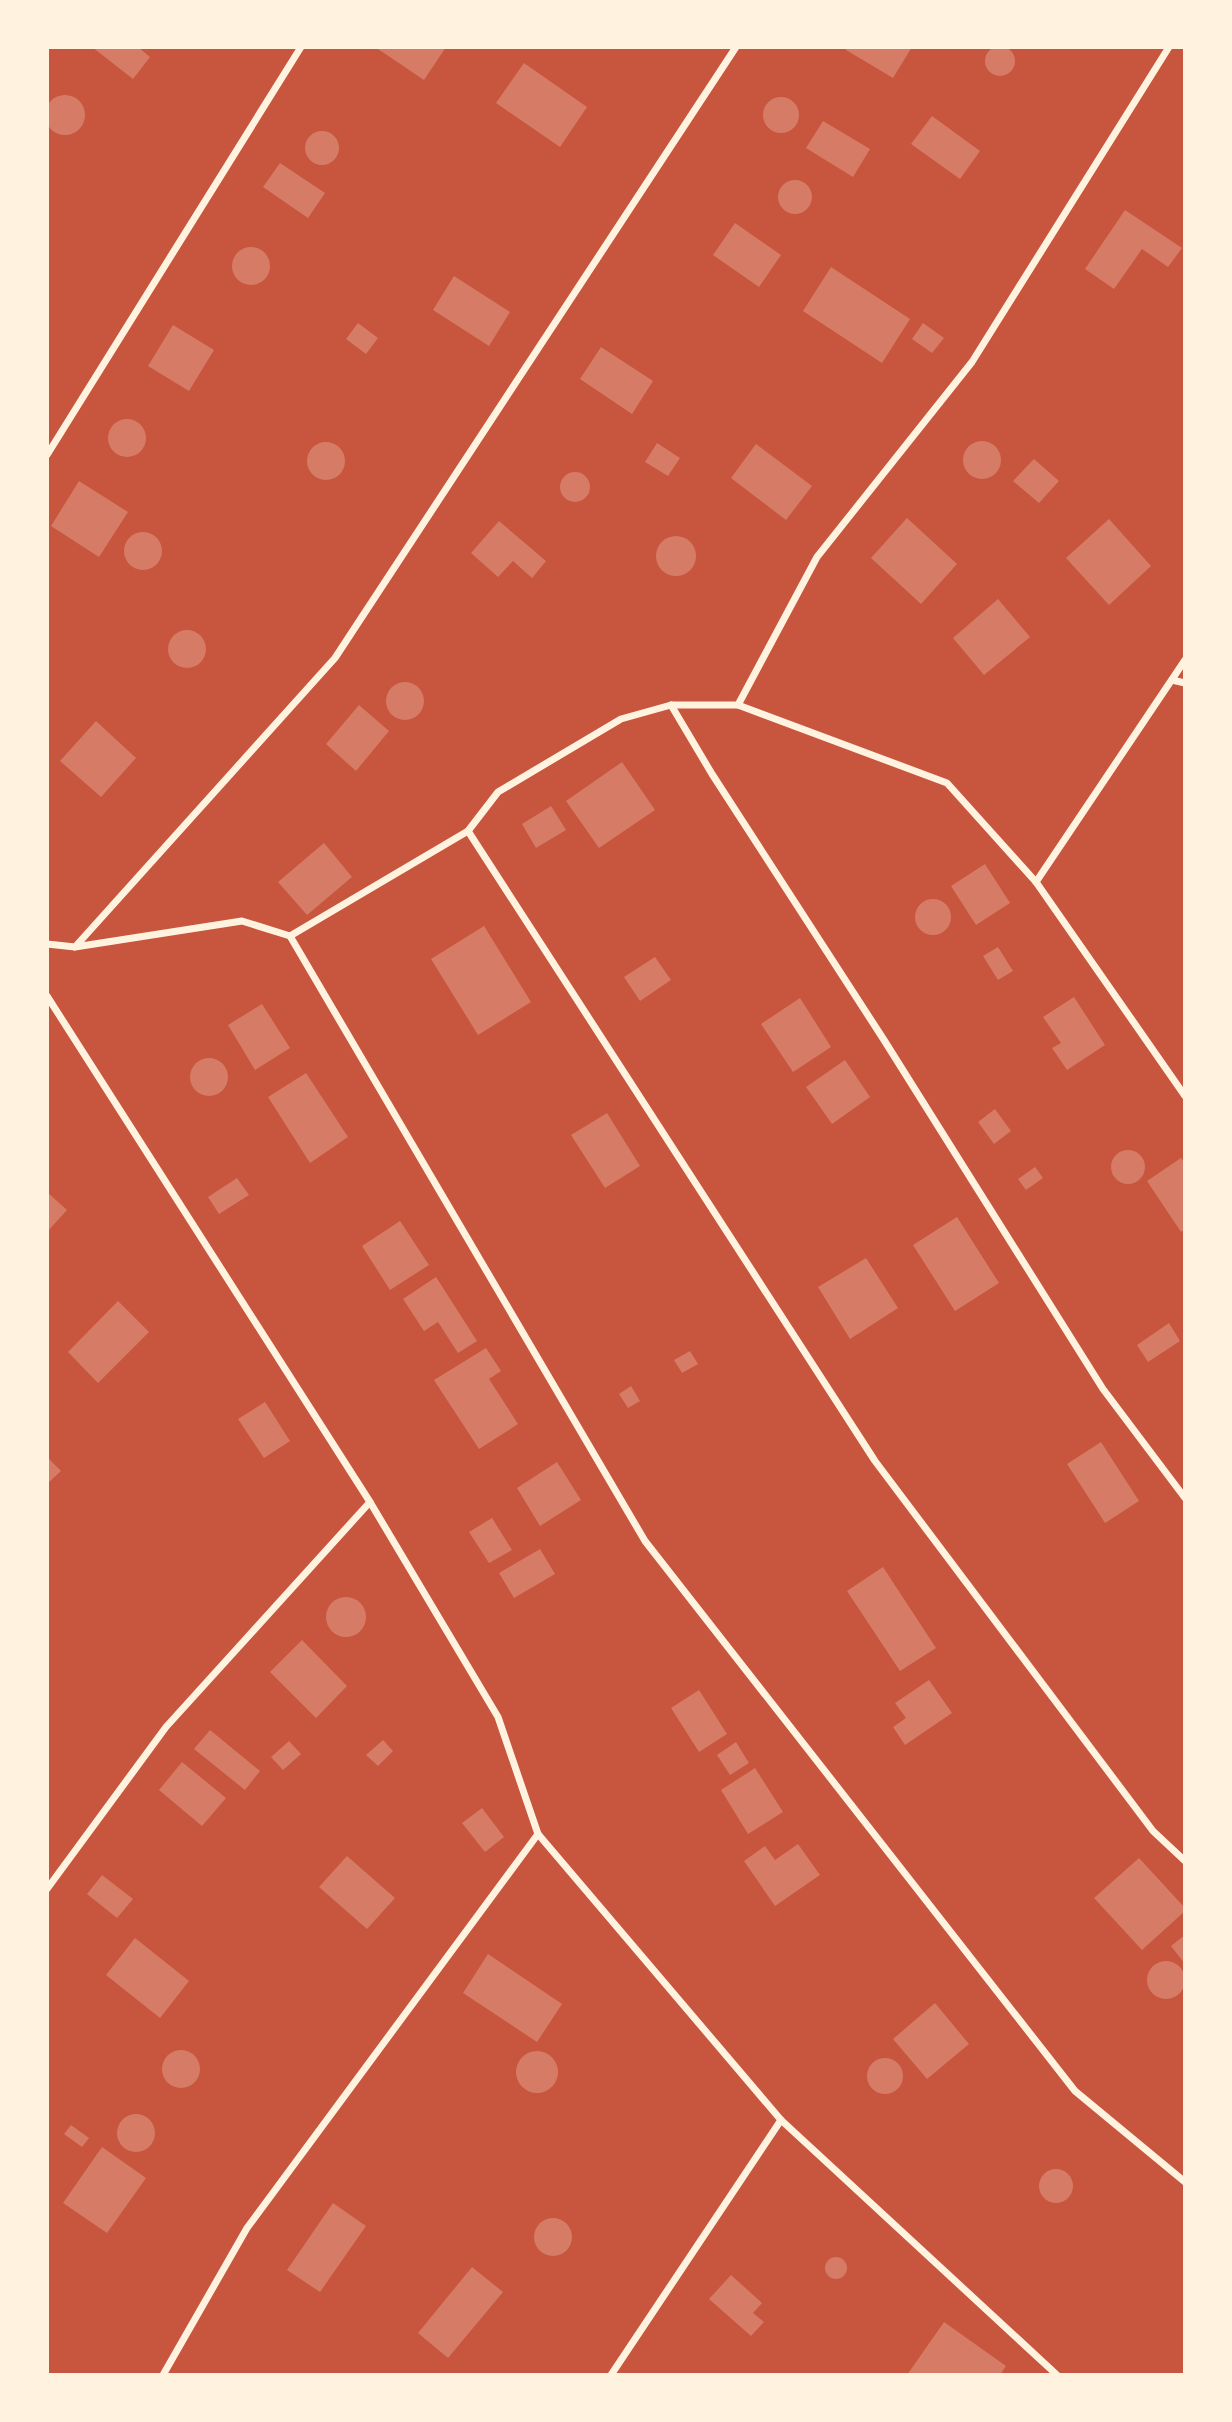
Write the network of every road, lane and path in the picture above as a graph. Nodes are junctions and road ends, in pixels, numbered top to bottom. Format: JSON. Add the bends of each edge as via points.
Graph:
{"nodes":[{"id":1,"x":301,"y":47,"type":"edge"},
{"id":2,"x":736,"y":47,"type":"edge"},
{"id":3,"x":1169,"y":47,"type":"edge"},
{"id":4,"x":47,"y":455,"type":"edge"},
{"id":5,"x":1185,"y":660,"type":"edge"},
{"id":6,"x":1172,"y":680,"type":"junction"},
{"id":7,"x":1185,"y":683,"type":"edge"},
{"id":8,"x":671,"y":705,"type":"junction"},
{"id":9,"x":738,"y":705,"type":"junction"},
{"id":10,"x":468,"y":831,"type":"junction"},
{"id":11,"x":1037,"y":882,"type":"junction"},
{"id":12,"x":290,"y":936,"type":"junction"},
{"id":13,"x":47,"y":944,"type":"edge"},
{"id":14,"x":75,"y":947,"type":"junction"},
{"id":15,"x":47,"y":996,"type":"edge"},
{"id":16,"x":1185,"y":1096,"type":"edge"},
{"id":17,"x":1185,"y":1498,"type":"edge"},
{"id":18,"x":370,"y":1502,"type":"junction"},
{"id":19,"x":538,"y":1834,"type":"junction"},
{"id":20,"x":1185,"y":1861,"type":"edge"},
{"id":21,"x":47,"y":1889,"type":"edge"},
{"id":22,"x":781,"y":2120,"type":"junction"},
{"id":23,"x":1185,"y":2182,"type":"edge"},
{"id":24,"x":163,"y":2375,"type":"edge"},
{"id":25,"x":611,"y":2375,"type":"edge"},
{"id":26,"x":1057,"y":2375,"type":"edge"}],
"edges":[{"from":1,"to":4,"type":"street"},
{"from":2,"to":14,"type":"street","via":[[335,658]]},
{"from":3,"to":9,"type":"street","via":[[972,362],[817,557]]},
{"from":5,"to":6,"type":"street"},
{"from":6,"to":7,"type":"street"},
{"from":6,"to":11,"type":"street"},
{"from":8,"to":9,"type":"street"},
{"from":8,"to":10,"type":"street","via":[[621,719],[498,792]]},
{"from":8,"to":17,"type":"street","via":[[1103,1389]]},
{"from":9,"to":11,"type":"street","via":[[947,783]]},
{"from":10,"to":12,"type":"street"},
{"from":10,"to":20,"type":"street","via":[[874,1461],[1153,1831]]},
{"from":11,"to":16,"type":"street"},
{"from":12,"to":14,"type":"street","via":[[242,921]]},
{"from":12,"to":23,"type":"street","via":[[645,1541],[1075,2091]]},
{"from":13,"to":14,"type":"street"},
{"from":15,"to":18,"type":"street"},
{"from":18,"to":19,"type":"street","via":[[498,1717]]},
{"from":18,"to":21,"type":"street","via":[[166,1727]]},
{"from":19,"to":22,"type":"street"},
{"from":19,"to":24,"type":"street","via":[[247,2228]]},
{"from":22,"to":25,"type":"street"},
{"from":22,"to":26,"type":"street"}]}
